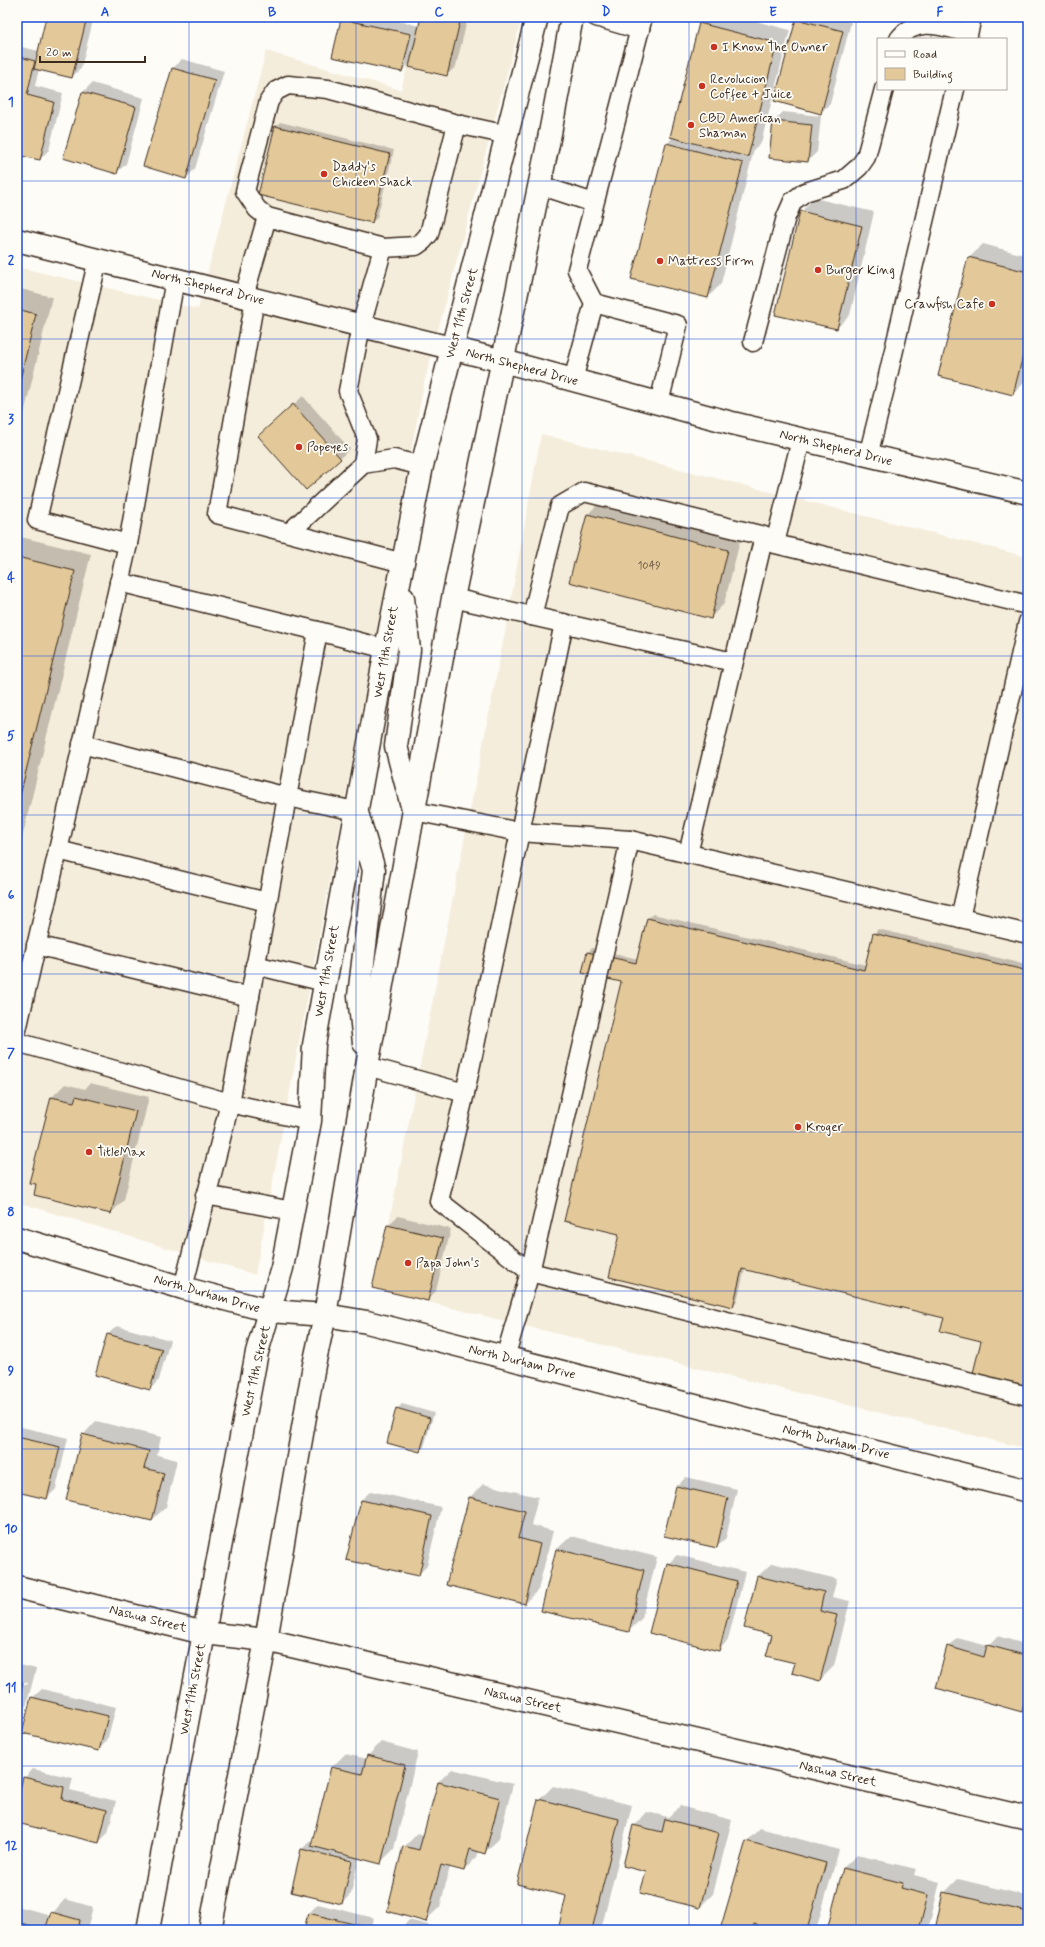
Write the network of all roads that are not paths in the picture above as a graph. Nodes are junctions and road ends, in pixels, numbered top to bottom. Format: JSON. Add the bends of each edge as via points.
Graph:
{"nodes":[{"id":1,"x":537,"y":17,"type":"edge"},
{"id":2,"x":572,"y":17,"type":"edge"},
{"id":3,"x":596,"y":17,"type":"edge"},
{"id":4,"x":642,"y":23,"type":"edge"},
{"id":5,"x":969,"y":30,"type":"edge"},
{"id":6,"x":899,"y":38,"type":"edge"},
{"id":7,"x":884,"y":90,"type":"edge"},
{"id":8,"x":955,"y":90,"type":"edge"},
{"id":9,"x":457,"y":124,"type":"junction"},
{"id":10,"x":508,"y":135,"type":"junction"},
{"id":11,"x":539,"y":185,"type":"junction"},
{"id":12,"x":594,"y":203,"type":"junction"},
{"id":13,"x":267,"y":217,"type":"junction"},
{"id":14,"x":17,"y":240,"type":"edge"},
{"id":15,"x":382,"y":248,"type":"junction"},
{"id":16,"x":98,"y":259,"type":"junction"},
{"id":17,"x":175,"y":278,"type":"junction"},
{"id":18,"x":250,"y":297,"type":"junction"},
{"id":19,"x":594,"y":303,"type":"junction"},
{"id":20,"x":361,"y":326,"type":"junction"},
{"id":21,"x":753,"y":342,"type":"dead end"},
{"id":22,"x":452,"y":349,"type":"junction"},
{"id":23,"x":502,"y":360,"type":"junction"},
{"id":24,"x":573,"y":380,"type":"junction"},
{"id":25,"x":659,"y":403,"type":"junction"},
{"id":26,"x":801,"y":440,"type":"junction"},
{"id":27,"x":868,"y":456,"type":"junction"},
{"id":28,"x":363,"y":464,"type":"junction"},
{"id":29,"x":422,"y":466,"type":"junction"},
{"id":30,"x":1028,"y":492,"type":"edge"},
{"id":31,"x":290,"y":532,"type":"junction"},
{"id":32,"x":769,"y":542,"type":"junction"},
{"id":33,"x":128,"y":544,"type":"junction"},
{"id":34,"x":401,"y":569,"type":"junction"},
{"id":35,"x":119,"y":582,"type":"junction"},
{"id":36,"x":453,"y":598,"type":"junction"},
{"id":37,"x":1028,"y":605,"type":"edge"},
{"id":38,"x":532,"y":616,"type":"junction"},
{"id":39,"x":1028,"y":622,"type":"edge"},
{"id":40,"x":564,"y":623,"type":"junction"},
{"id":41,"x":318,"y":631,"type":"junction"},
{"id":42,"x":386,"y":649,"type":"junction"},
{"id":43,"x":733,"y":662,"type":"junction"},
{"id":44,"x":82,"y":744,"type":"junction"},
{"id":45,"x":287,"y":797,"type":"junction"},
{"id":46,"x":414,"y":811,"type":"junction"},
{"id":47,"x":356,"y":812,"type":"junction"},
{"id":48,"x":520,"y":832,"type":"junction"},
{"id":49,"x":630,"y":840,"type":"junction"},
{"id":50,"x":58,"y":850,"type":"junction"},
{"id":51,"x":688,"y":854,"type":"junction"},
{"id":52,"x":267,"y":902,"type":"junction"},
{"id":53,"x":960,"y":918,"type":"junction"},
{"id":54,"x":1028,"y":934,"type":"edge"},
{"id":55,"x":36,"y":945,"type":"junction"},
{"id":56,"x":255,"y":965,"type":"junction"},
{"id":57,"x":325,"y":982,"type":"junction"},
{"id":58,"x":250,"y":997,"type":"junction"},
{"id":59,"x":17,"y":1030,"type":"edge"},
{"id":60,"x":17,"y":1042,"type":"edge"},
{"id":61,"x":367,"y":1066,"type":"junction"},
{"id":62,"x":465,"y":1093,"type":"junction"},
{"id":63,"x":230,"y":1103,"type":"junction"},
{"id":64,"x":310,"y":1121,"type":"junction"},
{"id":65,"x":205,"y":1195,"type":"junction"},
{"id":66,"x":293,"y":1211,"type":"junction"},
{"id":67,"x":17,"y":1238,"type":"edge"},
{"id":68,"x":530,"y":1272,"type":"junction"},
{"id":69,"x":182,"y":1288,"type":"junction"},
{"id":70,"x":270,"y":1311,"type":"junction"},
{"id":71,"x":325,"y":1315,"type":"junction"},
{"id":72,"x":505,"y":1358,"type":"junction"},
{"id":73,"x":1028,"y":1396,"type":"edge"},
{"id":74,"x":1028,"y":1491,"type":"edge"},
{"id":75,"x":17,"y":1587,"type":"edge"},
{"id":76,"x":204,"y":1633,"type":"junction"},
{"id":77,"x":266,"y":1640,"type":"junction"},
{"id":78,"x":1028,"y":1818,"type":"edge"},
{"id":79,"x":148,"y":1930,"type":"edge"},
{"id":80,"x":210,"y":1930,"type":"edge"}],
"edges":[{"from":1,"to":10,"type":"main road","name":"West 11th Street"},
{"from":2,"to":11,"type":"main road"},
{"from":3,"to":4,"type":"lane"},
{"from":4,"to":12,"type":"lane"},
{"from":5,"to":6,"type":"lane","via":[[921,25],[906,30]]},
{"from":7,"to":21,"type":"lane","via":[[866,157],[859,167],[844,180],[805,192],[793,201],[786,217]]},
{"from":8,"to":27,"type":"lane"},
{"from":9,"to":10,"type":"lane"},
{"from":9,"to":13,"type":"lane","via":[[328,89],[288,85],[276,91],[269,100],[245,191],[257,209]]},
{"from":9,"to":15,"type":"lane","via":[[429,234],[416,246]]},
{"from":10,"to":22,"type":"main road","name":"West 11th Street"},
{"from":11,"to":12,"type":"lane"},
{"from":11,"to":23,"type":"main road"},
{"from":12,"to":19,"type":"lane","via":[[577,270]]},
{"from":13,"to":15,"type":"lane"},
{"from":13,"to":18,"type":"lane"},
{"from":14,"to":16,"type":"main road","name":"North Shepherd Drive"},
{"from":15,"to":20,"type":"lane"},
{"from":16,"to":17,"type":"main road","name":"North Shepherd Drive"},
{"from":16,"to":33,"type":"lane","via":[[37,520]]},
{"from":17,"to":18,"type":"main road","name":"North Shepherd Drive"},
{"from":17,"to":33,"type":"lane"},
{"from":18,"to":20,"type":"main road","name":"North Shepherd Drive"},
{"from":18,"to":31,"type":"lane","via":[[217,514]]},
{"from":19,"to":24,"type":"lane"},
{"from":19,"to":25,"type":"lane","via":[[678,325]]},
{"from":20,"to":22,"type":"main road","name":"North Shepherd Drive"},
{"from":20,"to":28,"type":"lane","via":[[348,391],[367,439]]},
{"from":22,"to":23,"type":"main road","name":"North Shepherd Drive"},
{"from":22,"to":29,"type":"main road","name":"West 11th Street"},
{"from":23,"to":24,"type":"main road","name":"North Shepherd Drive"},
{"from":23,"to":36,"type":"main road"},
{"from":24,"to":25,"type":"main road","name":"North Shepherd Drive"},
{"from":25,"to":26,"type":"main road","name":"North Shepherd Drive"},
{"from":26,"to":27,"type":"main road","name":"North Shepherd Drive"},
{"from":26,"to":32,"type":"lane"},
{"from":27,"to":30,"type":"main road","name":"North Shepherd Drive"},
{"from":28,"to":29,"type":"lane","via":[[394,459]]},
{"from":28,"to":31,"type":"lane"},
{"from":29,"to":34,"type":"main road","name":"West 11th Street"},
{"from":31,"to":34,"type":"lane"},
{"from":32,"to":37,"type":"lane"},
{"from":32,"to":38,"type":"lane","via":[[764,536],[584,492],[560,506]]},
{"from":32,"to":43,"type":"lane"},
{"from":33,"to":35,"type":"lane"},
{"from":34,"to":42,"type":"main road","name":"West 11th Street"},
{"from":34,"to":46,"type":"main road","via":[[409,650],[396,746]]},
{"from":35,"to":41,"type":"lane"},
{"from":35,"to":44,"type":"lane"},
{"from":36,"to":38,"type":"lane"},
{"from":36,"to":46,"type":"main road"},
{"from":38,"to":40,"type":"lane"},
{"from":39,"to":53,"type":"lane"},
{"from":40,"to":43,"type":"lane"},
{"from":40,"to":48,"type":"lane"},
{"from":41,"to":42,"type":"lane"},
{"from":41,"to":45,"type":"lane"},
{"from":42,"to":47,"type":"main road","name":"West 11th Street"},
{"from":43,"to":51,"type":"lane"},
{"from":44,"to":45,"type":"lane"},
{"from":44,"to":50,"type":"lane"},
{"from":45,"to":47,"type":"lane"},
{"from":45,"to":52,"type":"lane"},
{"from":46,"to":48,"type":"lane"},
{"from":46,"to":61,"type":"main road"},
{"from":47,"to":57,"type":"main road","name":"West 11th Street"},
{"from":47,"to":61,"type":"main road","via":[[374,870],[359,996]]},
{"from":48,"to":49,"type":"lane"},
{"from":48,"to":62,"type":"lane"},
{"from":49,"to":51,"type":"lane"},
{"from":49,"to":68,"type":"lane"},
{"from":50,"to":52,"type":"lane"},
{"from":50,"to":55,"type":"lane"},
{"from":51,"to":53,"type":"lane"},
{"from":52,"to":56,"type":"lane"},
{"from":53,"to":54,"type":"lane"},
{"from":55,"to":58,"type":"lane"},
{"from":55,"to":59,"type":"lane"},
{"from":56,"to":57,"type":"lane"},
{"from":56,"to":58,"type":"lane"},
{"from":57,"to":64,"type":"main road","name":"West 11th Street","via":[[314,1045]]},
{"from":58,"to":63,"type":"lane"},
{"from":60,"to":63,"type":"lane"},
{"from":61,"to":62,"type":"lane"},
{"from":61,"to":71,"type":"main road"},
{"from":62,"to":68,"type":"lane","via":[[439,1201]]},
{"from":63,"to":64,"type":"lane"},
{"from":63,"to":65,"type":"lane"},
{"from":64,"to":66,"type":"main road","name":"West 11th Street"},
{"from":65,"to":66,"type":"lane"},
{"from":65,"to":69,"type":"lane"},
{"from":66,"to":70,"type":"main road","name":"West 11th Street","via":[[282,1268]]},
{"from":67,"to":69,"type":"main road","name":"North Durham Drive"},
{"from":68,"to":72,"type":"lane"},
{"from":68,"to":73,"type":"lane"},
{"from":69,"to":70,"type":"main road","name":"North Durham Drive"},
{"from":70,"to":71,"type":"main road","name":"North Durham Drive"},
{"from":70,"to":76,"type":"main road","name":"West 11th Street","via":[[257,1352]]},
{"from":71,"to":72,"type":"main road","name":"North Durham Drive","via":[[367,1322]]},
{"from":71,"to":77,"type":"main road"},
{"from":72,"to":74,"type":"main road","name":"North Durham Drive"},
{"from":75,"to":76,"type":"main road","name":"Nashua Street"},
{"from":76,"to":77,"type":"main road","name":"Nashua Street"},
{"from":76,"to":79,"type":"main road","name":"West 11th Street"},
{"from":77,"to":78,"type":"main road","name":"Nashua Street"},
{"from":77,"to":80,"type":"main road"}]}
